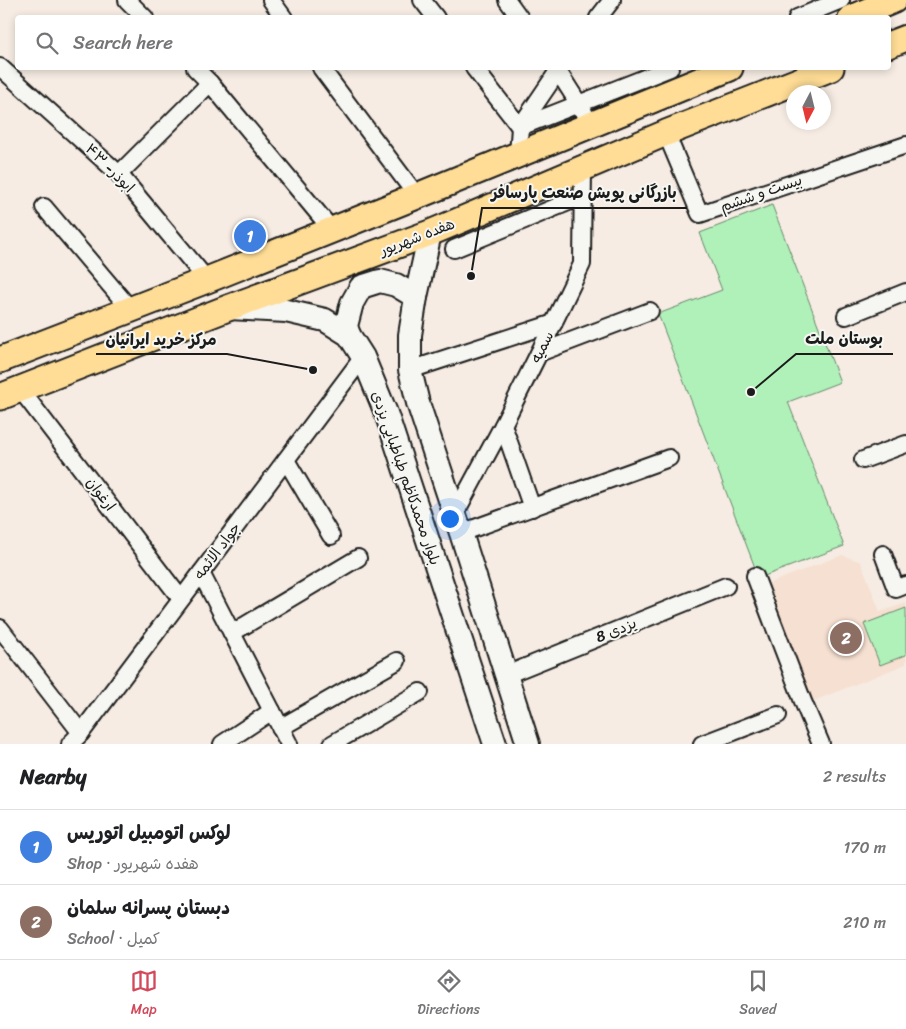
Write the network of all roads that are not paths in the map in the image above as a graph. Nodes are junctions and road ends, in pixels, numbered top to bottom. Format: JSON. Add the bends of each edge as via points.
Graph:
{"nodes":[{"id":1,"x":127,"y":0,"type":"edge"},
{"id":2,"x":271,"y":0,"type":"edge"},
{"id":3,"x":422,"y":0,"type":"edge"},
{"id":4,"x":507,"y":0,"type":"edge"},
{"id":5,"x":612,"y":0,"type":"edge"},
{"id":6,"x":842,"y":0,"type":"edge"},
{"id":7,"x":894,"y":0,"type":"edge"},
{"id":8,"x":142,"y":15,"type":"edge"},
{"id":9,"x":282,"y":15,"type":"edge"},
{"id":10,"x":434,"y":15,"type":"edge"},
{"id":11,"x":518,"y":15,"type":"edge"},
{"id":12,"x":600,"y":15,"type":"edge"},
{"id":13,"x":804,"y":15,"type":"edge"},
{"id":14,"x":858,"y":15,"type":"edge"},
{"id":15,"x":906,"y":38,"type":"edge"},
{"id":16,"x":891,"y":44,"type":"edge"},
{"id":17,"x":0,"y":67,"type":"edge"},
{"id":18,"x":197,"y":70,"type":"edge"},
{"id":19,"x":322,"y":70,"type":"edge"},
{"id":20,"x":476,"y":70,"type":"edge"},
{"id":21,"x":557,"y":70,"type":"edge"},
{"id":22,"x":559,"y":70,"type":"edge"},
{"id":23,"x":666,"y":70,"type":"edge"},
{"id":24,"x":724,"y":70,"type":"edge"},
{"id":25,"x":826,"y":70,"type":"edge"},
{"id":26,"x":210,"y":83,"type":"junction"},
{"id":27,"x":585,"y":114,"type":"junction"},
{"id":28,"x":520,"y":127,"type":"junction"},
{"id":29,"x":666,"y":133,"type":"junction"},
{"id":30,"x":906,"y":145,"type":"edge"},
{"id":31,"x":518,"y":155,"type":"junction"},
{"id":32,"x":583,"y":168,"type":"junction"},
{"id":33,"x":119,"y":174,"type":"junction"},
{"id":34,"x":417,"y":196,"type":"junction"},
{"id":35,"x":583,"y":196,"type":"junction"},
{"id":36,"x":44,"y":207,"type":"dead end"},
{"id":37,"x":332,"y":230,"type":"junction"},
{"id":38,"x":430,"y":233,"type":"junction"},
{"id":39,"x":454,"y":249,"type":"dead end"},
{"id":40,"x":208,"y":280,"type":"junction"},
{"id":41,"x":906,"y":292,"type":"edge"},
{"id":42,"x":416,"y":297,"type":"junction"},
{"id":43,"x":228,"y":308,"type":"junction"},
{"id":44,"x":131,"y":310,"type":"junction"},
{"id":45,"x":650,"y":311,"type":"dead end"},
{"id":46,"x":846,"y":316,"type":"dead end"},
{"id":47,"x":554,"y":323,"type":"junction"},
{"id":48,"x":349,"y":335,"type":"junction"},
{"id":49,"x":539,"y":353,"type":"junction"},
{"id":50,"x":363,"y":357,"type":"junction"},
{"id":51,"x":0,"y":360,"type":"edge"},
{"id":52,"x":410,"y":370,"type":"junction"},
{"id":53,"x":10,"y":393,"type":"edge"},
{"id":54,"x":503,"y":425,"type":"junction"},
{"id":55,"x":906,"y":444,"type":"edge"},
{"id":56,"x":669,"y":458,"type":"dead end"},
{"id":57,"x":286,"y":460,"type":"junction"},
{"id":58,"x":863,"y":460,"type":"dead end"},
{"id":59,"x":532,"y":508,"type":"junction"},
{"id":60,"x":458,"y":524,"type":"junction"},
{"id":61,"x":331,"y":536,"type":"dead end"},
{"id":62,"x":883,"y":554,"type":"dead end"},
{"id":63,"x":358,"y":558,"type":"dead end"},
{"id":64,"x":201,"y":573,"type":"junction"},
{"id":65,"x":755,"y":576,"type":"dead end"},
{"id":66,"x":906,"y":585,"type":"edge"},
{"id":67,"x":726,"y":586,"type":"dead end"},
{"id":68,"x":181,"y":599,"type":"junction"},
{"id":69,"x":0,"y":628,"type":"edge"},
{"id":70,"x":232,"y":633,"type":"junction"},
{"id":71,"x":398,"y":661,"type":"dead end"},
{"id":72,"x":506,"y":675,"type":"junction"},
{"id":73,"x":420,"y":692,"type":"dead end"},
{"id":74,"x":272,"y":711,"type":"junction"},
{"id":75,"x":778,"y":715,"type":"dead end"},
{"id":76,"x":280,"y":728,"type":"junction"},
{"id":77,"x":76,"y":738,"type":"edge"},
{"id":78,"x":222,"y":744,"type":"edge"},
{"id":79,"x":289,"y":744,"type":"edge"},
{"id":80,"x":332,"y":744,"type":"edge"},
{"id":81,"x":495,"y":744,"type":"edge"},
{"id":82,"x":528,"y":744,"type":"edge"},
{"id":83,"x":702,"y":744,"type":"edge"},
{"id":84,"x":821,"y":744,"type":"edge"}],
"edges":[{"from":1,"to":8,"type":"street"},
{"from":2,"to":9,"type":"street"},
{"from":3,"to":10,"type":"street"},
{"from":4,"to":11,"type":"street"},
{"from":5,"to":12,"type":"street"},
{"from":6,"to":13,"type":"street"},
{"from":7,"to":14,"type":"main road"},
{"from":15,"to":16,"type":"main road"},
{"from":17,"to":33,"type":"street","name":"ابوذر- ۴۳"},
{"from":18,"to":26,"type":"street"},
{"from":19,"to":34,"type":"street"},
{"from":20,"to":28,"type":"street"},
{"from":21,"to":28,"type":"street"},
{"from":22,"to":27,"type":"street"},
{"from":23,"to":27,"type":"street"},
{"from":24,"to":27,"type":"main road"},
{"from":25,"to":29,"type":"main road","name":"هفده شهریور"},
{"from":26,"to":33,"type":"street"},
{"from":26,"to":37,"type":"street"},
{"from":27,"to":28,"type":"street"},
{"from":27,"to":31,"type":"main road"},
{"from":28,"to":31,"type":"street"},
{"from":29,"to":30,"type":"street","name":"بیست و ششم","via":[[700,214]]},
{"from":29,"to":32,"type":"main road","name":"هفده شهریور"},
{"from":31,"to":34,"type":"main road"},
{"from":32,"to":35,"type":"street","name":"سمیه"},
{"from":32,"to":38,"type":"main road","name":"هفده شهریور"},
{"from":33,"to":40,"type":"street","name":"ابوذر- ۴۳"},
{"from":34,"to":37,"type":"main road"},
{"from":35,"to":39,"type":"street"},
{"from":35,"to":47,"type":"street","name":"سمیه","via":[[582,264]]},
{"from":36,"to":44,"type":"street"},
{"from":37,"to":40,"type":"main road"},
{"from":38,"to":42,"type":"main road"},
{"from":38,"to":43,"type":"main road","name":"هفده شهریور"},
{"from":40,"to":44,"type":"main road"},
{"from":41,"to":46,"type":"street"},
{"from":42,"to":48,"type":"main road","via":[[396,285],[380,281],[361,287],[348,318]]},
{"from":42,"to":52,"type":"main road","via":[[410,335]]},
{"from":43,"to":48,"type":"main road","name":"بلوار محمدکاظم طباطبایی یزدی","via":[[286,311],[325,320]]},
{"from":43,"to":53,"type":"main road","name":"هفده شهریور"},
{"from":44,"to":51,"type":"main road"},
{"from":45,"to":49,"type":"street"},
{"from":47,"to":49,"type":"street","name":"سمیه"},
{"from":47,"to":52,"type":"street"},
{"from":48,"to":50,"type":"main road","name":"بلوار محمدکاظم طباطبایی یزدی"},
{"from":49,"to":54,"type":"street","name":"سمیه"},
{"from":50,"to":57,"type":"street","name":"جواد الائمه"},
{"from":50,"to":81,"type":"main road","name":"بلوار محمدکاظم طباطبایی یزدی","via":[[386,413]]},
{"from":52,"to":60,"type":"main road"},
{"from":53,"to":68,"type":"street","name":"ارغوان"},
{"from":54,"to":59,"type":"street"},
{"from":54,"to":60,"type":"street","name":"سمیه"},
{"from":55,"to":58,"type":"street"},
{"from":56,"to":59,"type":"street"},
{"from":57,"to":61,"type":"street"},
{"from":57,"to":64,"type":"street","name":"جواد الائمه"},
{"from":59,"to":60,"type":"street"},
{"from":60,"to":72,"type":"main road"},
{"from":62,"to":66,"type":"street","via":[[896,589]]},
{"from":63,"to":70,"type":"street"},
{"from":64,"to":68,"type":"street","name":"جواد الائمه"},
{"from":64,"to":70,"type":"street"},
{"from":65,"to":84,"type":"street"},
{"from":67,"to":72,"type":"street","name":"یزدی 8"},
{"from":68,"to":77,"type":"street","name":"جواد الائمه"},
{"from":69,"to":77,"type":"street"},
{"from":70,"to":74,"type":"street"},
{"from":71,"to":76,"type":"street"},
{"from":72,"to":82,"type":"main road"},
{"from":73,"to":80,"type":"street"},
{"from":74,"to":76,"type":"street"},
{"from":74,"to":78,"type":"street"},
{"from":75,"to":83,"type":"street"},
{"from":76,"to":79,"type":"street"}]}
